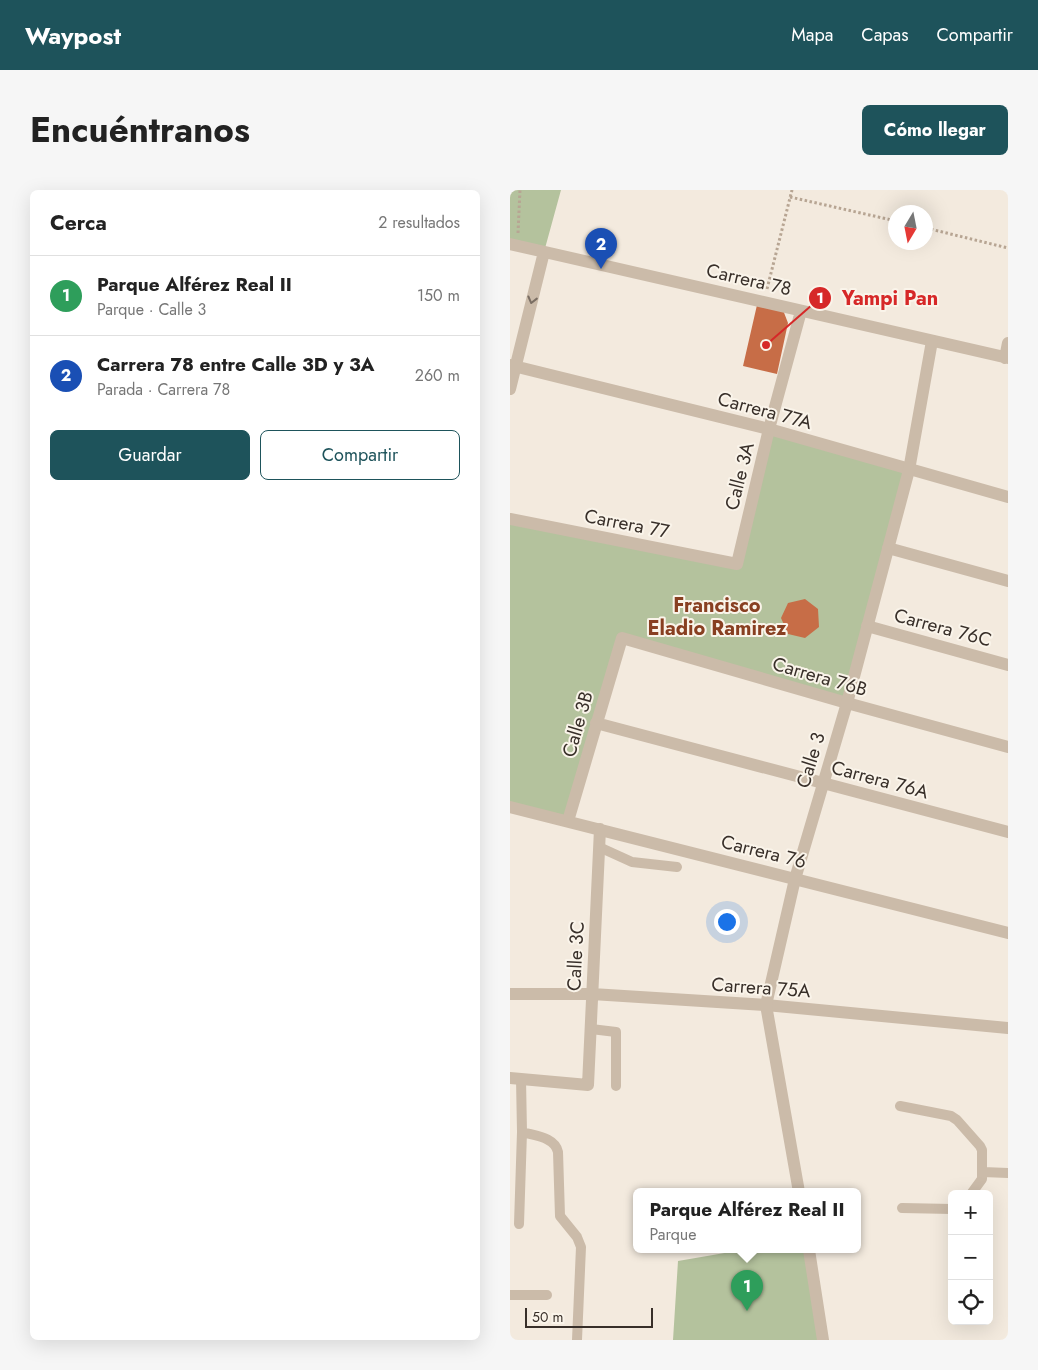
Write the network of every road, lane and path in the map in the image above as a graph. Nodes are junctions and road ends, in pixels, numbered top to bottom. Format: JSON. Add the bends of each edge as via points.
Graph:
{"nodes":[{"id":1,"x":520,"y":190,"type":"edge"},
{"id":2,"x":792,"y":190,"type":"edge"},
{"id":3,"x":790,"y":197,"type":"junction"},
{"id":4,"x":888,"y":219,"type":"edge"},
{"id":5,"x":933,"y":230,"type":"edge"},
{"id":6,"x":514,"y":245,"type":"edge"},
{"id":7,"x":1008,"y":248,"type":"edge"},
{"id":8,"x":544,"y":252,"type":"junction"},
{"id":9,"x":763,"y":302,"type":"junction"},
{"id":10,"x":801,"y":311,"type":"junction"},
{"id":11,"x":932,"y":341,"type":"junction"},
{"id":12,"x":1008,"y":343,"type":"edge"},
{"id":13,"x":1006,"y":358,"type":"edge"},
{"id":14,"x":513,"y":366,"type":"edge"},
{"id":15,"x":510,"y":389,"type":"edge"},
{"id":16,"x":769,"y":429,"type":"junction"},
{"id":17,"x":909,"y":470,"type":"junction"},
{"id":18,"x":1008,"y":497,"type":"edge"},
{"id":19,"x":510,"y":519,"type":"edge"},
{"id":20,"x":888,"y":548,"type":"junction"},
{"id":21,"x":737,"y":564,"type":"joint"},
{"id":22,"x":1008,"y":581,"type":"edge"},
{"id":23,"x":867,"y":626,"type":"junction"},
{"id":24,"x":622,"y":638,"type":"joint"},
{"id":25,"x":1008,"y":665,"type":"edge"},
{"id":26,"x":847,"y":703,"type":"junction"},
{"id":27,"x":596,"y":723,"type":"junction"},
{"id":28,"x":1008,"y":747,"type":"edge"},
{"id":29,"x":823,"y":783,"type":"junction"},
{"id":30,"x":510,"y":807,"type":"edge"},
{"id":31,"x":568,"y":821,"type":"junction"},
{"id":32,"x":600,"y":828,"type":"junction"},
{"id":33,"x":1008,"y":832,"type":"edge"},
{"id":34,"x":599,"y":847,"type":"junction"},
{"id":35,"x":677,"y":867,"type":"dead end"},
{"id":36,"x":795,"y":879,"type":"junction"},
{"id":37,"x":1008,"y":933,"type":"edge"},
{"id":38,"x":510,"y":994,"type":"edge"},
{"id":39,"x":592,"y":994,"type":"junction"},
{"id":40,"x":766,"y":1005,"type":"junction"},
{"id":41,"x":1008,"y":1028,"type":"edge"},
{"id":42,"x":591,"y":1029,"type":"junction"},
{"id":43,"x":515,"y":1079,"type":"edge"},
{"id":44,"x":616,"y":1086,"type":"dead end"},
{"id":45,"x":900,"y":1106,"type":"dead end"},
{"id":46,"x":522,"y":1132,"type":"junction"},
{"id":47,"x":983,"y":1172,"type":"junction"},
{"id":48,"x":1008,"y":1173,"type":"edge"},
{"id":49,"x":798,"y":1188,"type":"edge"},
{"id":50,"x":974,"y":1190,"type":"edge"},
{"id":51,"x":902,"y":1208,"type":"dead end"},
{"id":52,"x":948,"y":1209,"type":"edge"},
{"id":53,"x":519,"y":1224,"type":"dead end"},
{"id":54,"x":809,"y":1253,"type":"edge"},
{"id":55,"x":510,"y":1295,"type":"edge"},
{"id":56,"x":548,"y":1295,"type":"dead end"},
{"id":57,"x":577,"y":1340,"type":"edge"},
{"id":58,"x":823,"y":1340,"type":"edge"}],
"edges":[{"from":1,"to":6,"type":"path"},
{"from":2,"to":3,"type":"path"},
{"from":3,"to":4,"type":"path"},
{"from":3,"to":9,"type":"path"},
{"from":5,"to":7,"type":"path"},
{"from":6,"to":8,"type":"street","name":"Carrera 78"},
{"from":8,"to":9,"type":"street","name":"Carrera 78"},
{"from":8,"to":14,"type":"street","one_way":true},
{"from":9,"to":10,"type":"street","name":"Carrera 78"},
{"from":10,"to":11,"type":"street","name":"Carrera 78"},
{"from":10,"to":16,"type":"street","name":"Calle 3A"},
{"from":11,"to":13,"type":"street","name":"Carrera 78"},
{"from":11,"to":17,"type":"street","name":"Calle 3"},
{"from":12,"to":13,"type":"street"},
{"from":14,"to":15,"type":"street"},
{"from":14,"to":16,"type":"street","name":"Carrera 77A"},
{"from":16,"to":17,"type":"street","name":"Carrera 77A"},
{"from":16,"to":21,"type":"street","name":"Calle 3A"},
{"from":17,"to":18,"type":"street","name":"Carrera 77A"},
{"from":17,"to":20,"type":"street","name":"Calle 3"},
{"from":19,"to":21,"type":"street","name":"Carrera 77"},
{"from":20,"to":22,"type":"street"},
{"from":20,"to":23,"type":"street","name":"Calle 3"},
{"from":23,"to":25,"type":"street","name":"Carrera 76C"},
{"from":23,"to":26,"type":"street","name":"Calle 3"},
{"from":24,"to":26,"type":"street","name":"Carrera 76B"},
{"from":24,"to":27,"type":"street","name":"Calle 3B"},
{"from":26,"to":28,"type":"street","name":"Carrera 76B"},
{"from":26,"to":29,"type":"street","name":"Calle 3"},
{"from":27,"to":29,"type":"street","name":"Carrera 76A"},
{"from":27,"to":31,"type":"street","name":"Calle 3B"},
{"from":29,"to":33,"type":"street","name":"Carrera 76A"},
{"from":29,"to":36,"type":"street","name":"Calle 3"},
{"from":30,"to":31,"type":"street","name":"Carrera 76"},
{"from":31,"to":32,"type":"street","name":"Carrera 76"},
{"from":32,"to":34,"type":"street","name":"Calle 3C"},
{"from":32,"to":36,"type":"street","name":"Carrera 76"},
{"from":34,"to":35,"type":"lane","via":[[632,862]]},
{"from":34,"to":39,"type":"street","name":"Calle 3C"},
{"from":36,"to":37,"type":"street","name":"Carrera 76"},
{"from":36,"to":40,"type":"street","name":"Calle 3"},
{"from":38,"to":39,"type":"street","name":"Carrera 75A"},
{"from":39,"to":40,"type":"street","name":"Carrera 75A"},
{"from":39,"to":42,"type":"street","name":"Calle 3C"},
{"from":40,"to":41,"type":"street","name":"Carrera 75A"},
{"from":40,"to":49,"type":"street","name":"Calle 3"},
{"from":42,"to":43,"type":"street","name":"Calle 3C","via":[[588,1085]]},
{"from":42,"to":44,"type":"lane","via":[[616,1032]]},
{"from":43,"to":46,"type":"lane"},
{"from":45,"to":47,"type":"lane","via":[[957,1120],[982,1150]]},
{"from":46,"to":53,"type":"lane"},
{"from":46,"to":57,"type":"lane","via":[[557,1145],[560,1216],[581,1247]]},
{"from":47,"to":48,"type":"lane"},
{"from":47,"to":50,"type":"lane"},
{"from":51,"to":52,"type":"lane"},
{"from":54,"to":58,"type":"street"},
{"from":55,"to":56,"type":"lane"}]}
